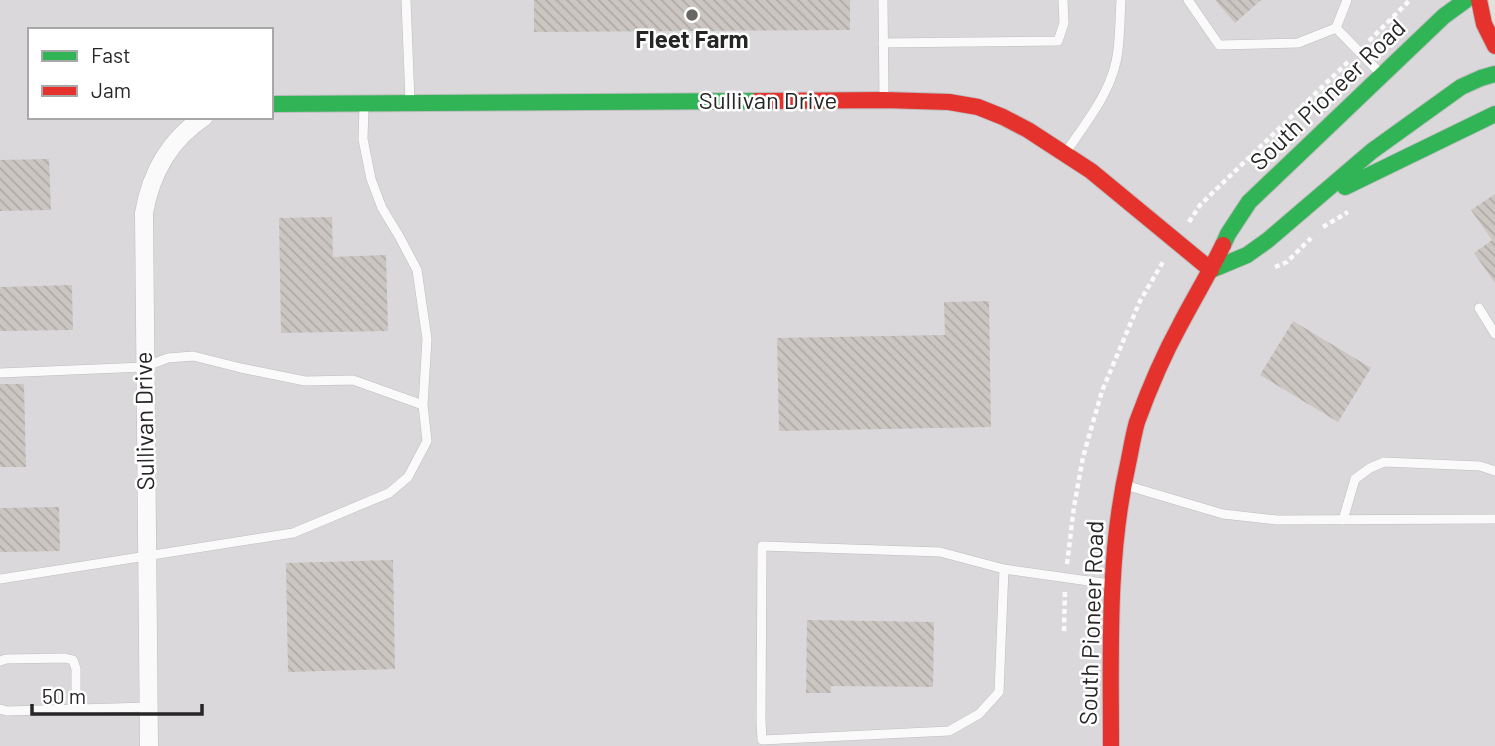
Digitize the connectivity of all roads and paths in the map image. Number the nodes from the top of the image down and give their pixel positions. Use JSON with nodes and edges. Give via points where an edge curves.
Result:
{"nodes":[{"id":1,"x":406,"y":0,"type":"edge"},
{"id":2,"x":883,"y":0,"type":"edge"},
{"id":3,"x":1063,"y":0,"type":"edge"},
{"id":4,"x":1121,"y":0,"type":"edge"},
{"id":5,"x":1188,"y":0,"type":"edge"},
{"id":6,"x":1347,"y":0,"type":"edge"},
{"id":7,"x":1466,"y":0,"type":"edge"},
{"id":8,"x":1479,"y":0,"type":"edge"},
{"id":9,"x":1336,"y":28,"type":"junction"},
{"id":10,"x":883,"y":44,"type":"junction"},
{"id":11,"x":1495,"y":46,"type":"edge"},
{"id":12,"x":1495,"y":74,"type":"edge"},
{"id":13,"x":1382,"y":75,"type":"junction"},
{"id":14,"x":884,"y":100,"type":"junction"},
{"id":15,"x":365,"y":102,"type":"junction"},
{"id":16,"x":410,"y":102,"type":"junction"},
{"id":17,"x":273,"y":104,"type":"edge"},
{"id":18,"x":1495,"y":114,"type":"edge"},
{"id":19,"x":201,"y":119,"type":"edge"},
{"id":20,"x":1065,"y":154,"type":"junction"},
{"id":21,"x":1312,"y":203,"type":"junction"},
{"id":22,"x":1357,"y":207,"type":"dead end"},
{"id":23,"x":1274,"y":267,"type":"dead end"},
{"id":24,"x":1211,"y":270,"type":"junction"},
{"id":25,"x":1479,"y":308,"type":"dead end"},
{"id":26,"x":1495,"y":334,"type":"edge"},
{"id":27,"x":144,"y":367,"type":"junction"},
{"id":28,"x":0,"y":373,"type":"edge"},
{"id":29,"x":423,"y":405,"type":"junction"},
{"id":30,"x":1495,"y":471,"type":"edge"},
{"id":31,"x":1123,"y":485,"type":"junction"},
{"id":32,"x":1495,"y":519,"type":"edge"},
{"id":33,"x":1343,"y":520,"type":"junction"},
{"id":34,"x":146,"y":556,"type":"junction"},
{"id":35,"x":1004,"y":569,"type":"junction"},
{"id":36,"x":0,"y":579,"type":"edge"},
{"id":37,"x":1111,"y":584,"type":"junction"},
{"id":38,"x":0,"y":661,"type":"edge"},
{"id":39,"x":149,"y":707,"type":"junction"},
{"id":40,"x":0,"y":709,"type":"edge"},
{"id":41,"x":76,"y":710,"type":"junction"},
{"id":42,"x":149,"y":746,"type":"edge"},
{"id":43,"x":1111,"y":746,"type":"edge"}],
"edges":[{"from":1,"to":16,"type":"lane"},
{"from":2,"to":10,"type":"lane"},
{"from":3,"to":10,"type":"lane","via":[[1064,23],[1058,41]]},
{"from":4,"to":20,"type":"lane","via":[[1113,75]]},
{"from":5,"to":9,"type":"lane","via":[[1219,45],[1298,43]]},
{"from":6,"to":9,"type":"lane"},
{"from":7,"to":13,"type":"main road","name":"South Pioneer Road"},
{"from":8,"to":11,"type":"main road","via":[[1481,17]]},
{"from":9,"to":13,"type":"lane"},
{"from":10,"to":14,"type":"lane"},
{"from":12,"to":21,"type":"main road","via":[[1461,87],[1373,151]]},
{"from":13,"to":24,"type":"main road","name":"South Pioneer Road","via":[[1249,202]]},
{"from":14,"to":16,"type":"main road","name":"Sullivan Drive"},
{"from":14,"to":20,"type":"main road","name":"Sullivan Drive","via":[[978,107],[1028,130]]},
{"from":15,"to":16,"type":"main road","name":"Sullivan Drive"},
{"from":15,"to":17,"type":"main road","name":"Sullivan Drive"},
{"from":15,"to":29,"type":"lane","via":[[363,139],[371,179],[417,270],[427,339]]},
{"from":18,"to":21,"type":"main road"},
{"from":19,"to":27,"type":"street","name":"Sullivan Drive","via":[[168,150],[148,190]]},
{"from":20,"to":24,"type":"main road","name":"Sullivan Drive"},
{"from":21,"to":24,"type":"main road","via":[[1247,256]]},
{"from":22,"to":23,"type":"path","via":[[1319,230],[1287,262]]},
{"from":24,"to":31,"type":"main road","name":"South Pioneer Road","via":[[1156,373],[1136,426]]},
{"from":25,"to":26,"type":"lane"},
{"from":27,"to":28,"type":"lane"},
{"from":27,"to":29,"type":"lane","via":[[168,358],[193,356],[305,381],[353,380]]},
{"from":27,"to":34,"type":"street","name":"Sullivan Drive"},
{"from":29,"to":34,"type":"lane","via":[[427,441],[408,477],[389,493],[293,533]]},
{"from":30,"to":33,"type":"lane","via":[[1467,464],[1384,461],[1355,479]]},
{"from":31,"to":33,"type":"lane","via":[[1223,514]]},
{"from":31,"to":37,"type":"main road","name":"South Pioneer Road"},
{"from":32,"to":33,"type":"lane"},
{"from":34,"to":36,"type":"lane"},
{"from":34,"to":39,"type":"street","name":"Sullivan Drive"},
{"from":35,"to":35,"type":"lane","via":[[940,552],[762,546],[762,740],[949,731],[979,714],[999,692]]},
{"from":35,"to":37,"type":"lane"},
{"from":37,"to":43,"type":"main road","name":"South Pioneer Road"},
{"from":38,"to":41,"type":"lane","via":[[73,660]]},
{"from":39,"to":41,"type":"lane"},
{"from":39,"to":42,"type":"street","name":"Sullivan Drive"},
{"from":40,"to":41,"type":"lane"}]}
